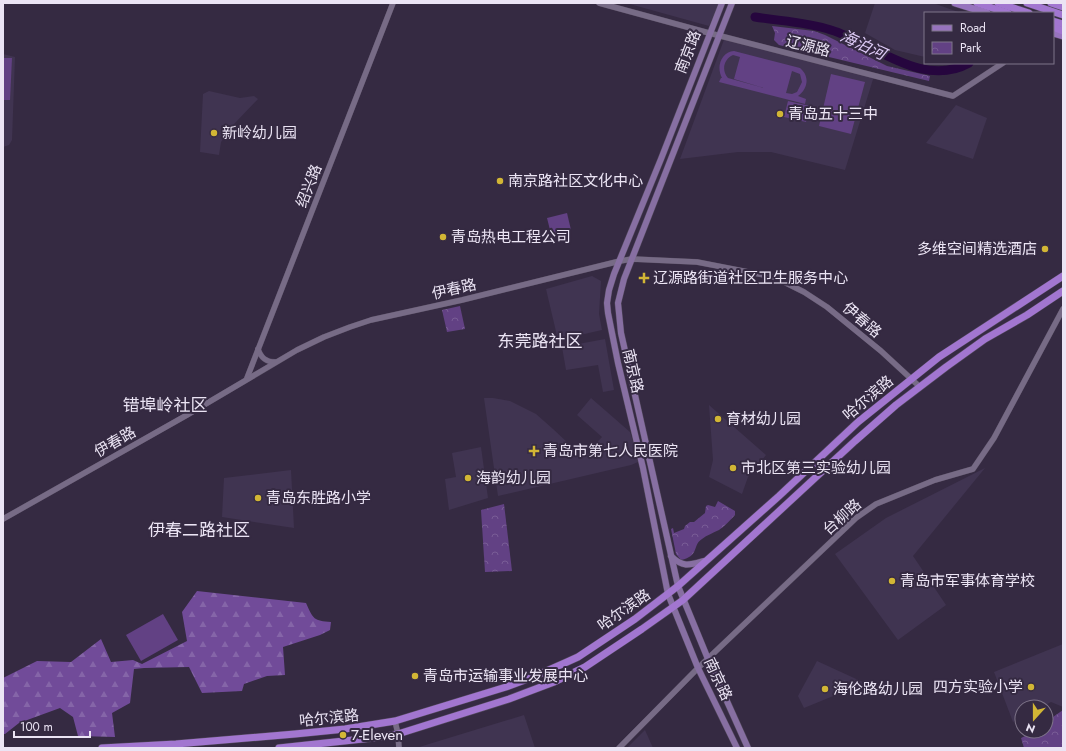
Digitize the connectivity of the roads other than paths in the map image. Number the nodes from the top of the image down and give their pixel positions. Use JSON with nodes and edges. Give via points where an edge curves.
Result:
{"nodes":[{"id":1,"x":393,"y":3,"type":"edge"},
{"id":2,"x":599,"y":3,"type":"edge"},
{"id":3,"x":722,"y":3,"type":"edge"},
{"id":4,"x":732,"y":3,"type":"edge"},
{"id":5,"x":955,"y":3,"type":"edge"},
{"id":6,"x":977,"y":3,"type":"edge"},
{"id":7,"x":998,"y":3,"type":"edge"},
{"id":8,"x":1027,"y":3,"type":"edge"},
{"id":9,"x":1052,"y":3,"type":"edge"},
{"id":10,"x":1063,"y":7,"type":"edge"},
{"id":11,"x":984,"y":12,"type":"edge"},
{"id":12,"x":1005,"y":12,"type":"edge"},
{"id":13,"x":1026,"y":12,"type":"edge"},
{"id":14,"x":1063,"y":14,"type":"edge"},
{"id":15,"x":709,"y":33,"type":"junction"},
{"id":16,"x":719,"y":36,"type":"junction"},
{"id":17,"x":1001,"y":64,"type":"edge"},
{"id":18,"x":632,"y":259,"type":"junction"},
{"id":19,"x":620,"y":261,"type":"junction"},
{"id":20,"x":1063,"y":276,"type":"edge"},
{"id":21,"x":1063,"y":291,"type":"edge"},
{"id":22,"x":1063,"y":309,"type":"edge"},
{"id":23,"x":258,"y":349,"type":"junction"},
{"id":24,"x":275,"y":362,"type":"junction"},
{"id":25,"x":247,"y":378,"type":"junction"},
{"id":26,"x":912,"y":379,"type":"junction"},
{"id":27,"x":920,"y":387,"type":"junction"},
{"id":28,"x":3,"y":519,"type":"edge"},
{"id":29,"x":671,"y":556,"type":"junction"},
{"id":30,"x":704,"y":561,"type":"junction"},
{"id":31,"x":678,"y":586,"type":"junction"},
{"id":32,"x":668,"y":594,"type":"junction"},
{"id":33,"x":683,"y":600,"type":"junction"},
{"id":34,"x":673,"y":608,"type":"junction"},
{"id":35,"x":708,"y":659,"type":"junction"},
{"id":36,"x":698,"y":668,"type":"junction"},
{"id":37,"x":395,"y":721,"type":"junction"},
{"id":38,"x":398,"y":734,"type":"junction"},
{"id":39,"x":102,"y":748,"type":"edge"},
{"id":40,"x":279,"y":748,"type":"edge"},
{"id":41,"x":399,"y":748,"type":"edge"},
{"id":42,"x":619,"y":748,"type":"edge"},
{"id":43,"x":737,"y":748,"type":"edge"},
{"id":44,"x":748,"y":748,"type":"edge"}],
"edges":[{"from":1,"to":23,"type":"street","name":"绍兴路"},
{"from":2,"to":15,"type":"street","name":"辽源路"},
{"from":3,"to":15,"type":"main road","name":"南京路"},
{"from":4,"to":16,"type":"main road","name":"南京路"},
{"from":5,"to":11,"type":"main road"},
{"from":6,"to":12,"type":"highway"},
{"from":7,"to":13,"type":"highway"},
{"from":8,"to":14,"type":"highway"},
{"from":9,"to":10,"type":"highway"},
{"from":15,"to":16,"type":"street","name":"辽源路"},
{"from":15,"to":19,"type":"main road","name":"南京路"},
{"from":16,"to":17,"type":"street","name":"辽源路","via":[[953,96]]},
{"from":16,"to":18,"type":"main road","name":"南京路"},
{"from":18,"to":19,"type":"street","name":"伊春路"},
{"from":18,"to":26,"type":"street","name":"伊春路","via":[[697,262],[774,277],[827,306]]},
{"from":18,"to":29,"type":"main road","name":"南京路","via":[[619,294],[618,314]]},
{"from":19,"to":24,"type":"street","name":"伊春路","via":[[357,324],[324,337]]},
{"from":19,"to":32,"type":"main road","name":"南京路","via":[[609,290],[608,313]]},
{"from":20,"to":26,"type":"highway","name":"哈尔滨路","via":[[939,357]]},
{"from":21,"to":27,"type":"highway","name":"哈尔滨路","via":[[985,339]]},
{"from":22,"to":35,"type":"street","name":"台柳路","via":[[994,438],[973,469],[936,480],[876,504],[856,518]]},
{"from":23,"to":24,"type":"street","via":[[265,360]]},
{"from":23,"to":25,"type":"street","name":"绍兴路"},
{"from":24,"to":25,"type":"street","name":"伊春路"},
{"from":25,"to":28,"type":"street","name":"伊春路","via":[[187,415]]},
{"from":26,"to":27,"type":"street","name":"伊春路"},
{"from":26,"to":30,"type":"highway","name":"哈尔滨路","via":[[858,422],[779,496]]},
{"from":27,"to":33,"type":"highway","name":"哈尔滨路","via":[[855,441]]},
{"from":29,"to":30,"type":"main road","via":[[688,566]]},
{"from":29,"to":31,"type":"main road","name":"南京路"},
{"from":30,"to":31,"type":"highway","name":"哈尔滨路"},
{"from":31,"to":32,"type":"highway","name":"哈尔滨路"},
{"from":31,"to":33,"type":"main road","name":"南京路"},
{"from":32,"to":34,"type":"main road","name":"南京路"},
{"from":32,"to":37,"type":"highway","name":"哈尔滨路","via":[[578,657],[506,688]]},
{"from":33,"to":34,"type":"highway","name":"哈尔滨路"},
{"from":33,"to":35,"type":"main road","name":"南京路"},
{"from":34,"to":36,"type":"main road","name":"南京路"},
{"from":34,"to":38,"type":"highway","name":"哈尔滨路","via":[[572,674],[509,699]]},
{"from":35,"to":36,"type":"street","name":"台柳路"},
{"from":35,"to":44,"type":"main road","name":"南京路"},
{"from":36,"to":42,"type":"street","name":"台柳路"},
{"from":36,"to":43,"type":"main road","name":"南京路"},
{"from":37,"to":38,"type":"street"},
{"from":37,"to":39,"type":"highway","name":"哈尔滨路","via":[[295,734]]},
{"from":38,"to":40,"type":"highway","name":"哈尔滨路"},
{"from":38,"to":41,"type":"street"}]}
